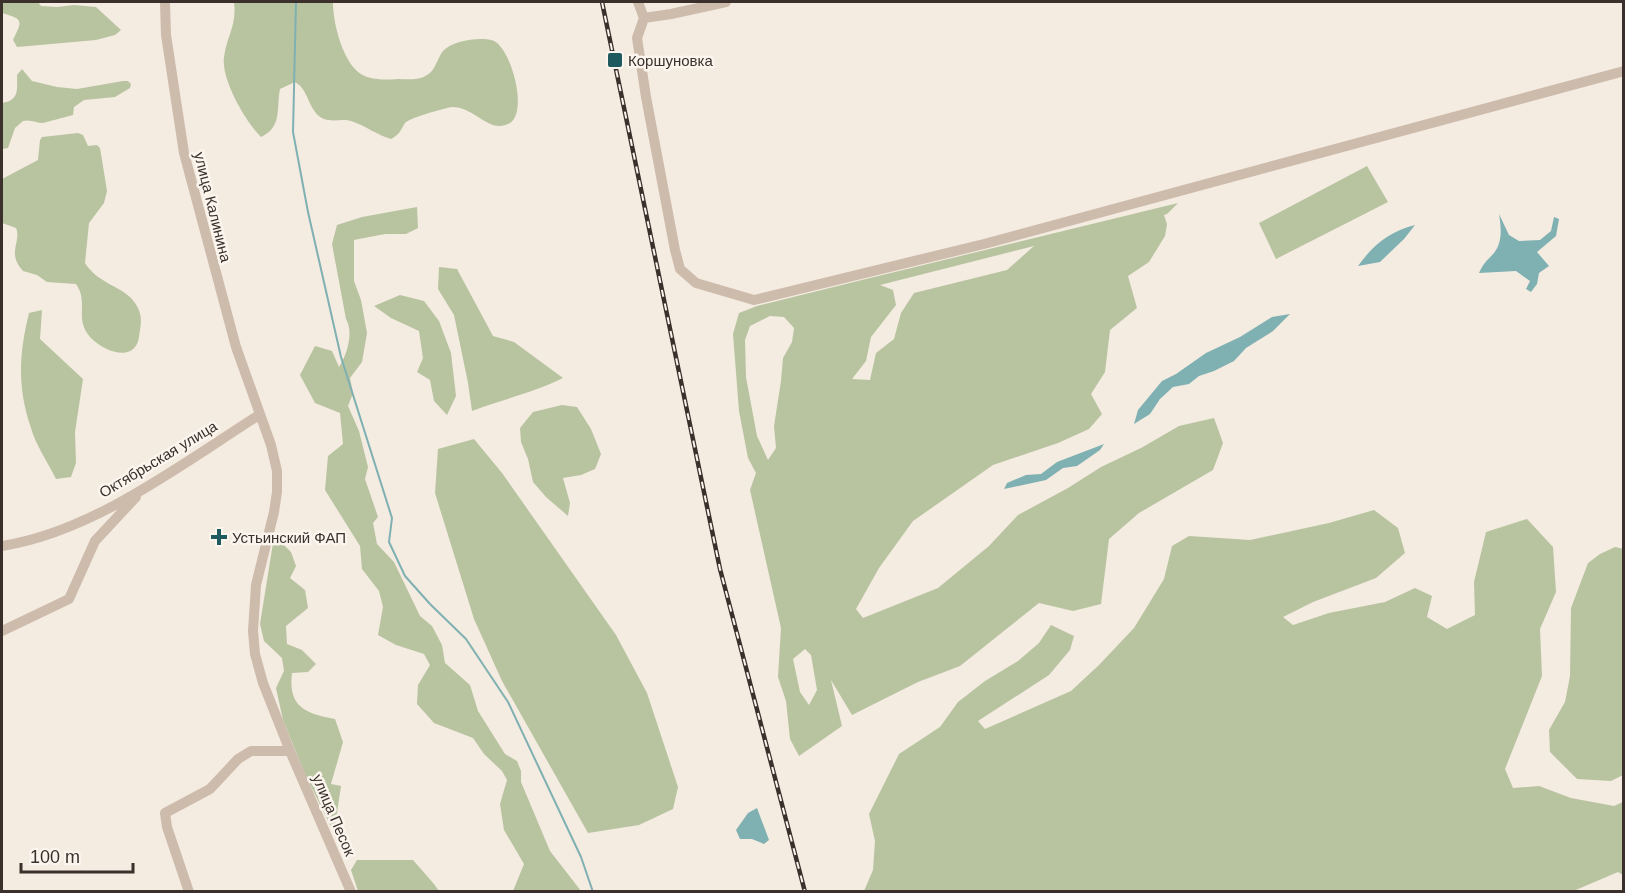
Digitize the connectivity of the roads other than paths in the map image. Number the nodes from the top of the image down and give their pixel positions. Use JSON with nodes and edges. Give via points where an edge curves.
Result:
{"nodes":[{"id":1,"x":165,"y":2,"type":"edge"},
{"id":2,"x":638,"y":2,"type":"edge"},
{"id":3,"x":726,"y":2,"type":"edge"},
{"id":4,"x":644,"y":18,"type":"junction"},
{"id":5,"x":1623,"y":71,"type":"edge"},
{"id":6,"x":259,"y":415,"type":"junction"},
{"id":7,"x":142,"y":490,"type":"junction"},
{"id":8,"x":2,"y":546,"type":"edge"},
{"id":9,"x":2,"y":632,"type":"edge"},
{"id":10,"x":290,"y":751,"type":"junction"},
{"id":11,"x":189,"y":891,"type":"edge"},
{"id":12,"x":351,"y":891,"type":"edge"}],
"edges":[{"from":1,"to":6,"type":"street","name":"улица Калинина","via":[[166,35],[184,153],[219,291]]},
{"from":2,"to":4,"type":"street"},
{"from":3,"to":4,"type":"street"},
{"from":4,"to":5,"type":"street","via":[[637,38],[680,269],[696,283],[754,300],[984,244]]},
{"from":6,"to":7,"type":"street","name":"Октябрьская улица"},
{"from":6,"to":10,"type":"street","name":"улица Песок","via":[[271,445],[278,492],[256,585],[255,654]]},
{"from":7,"to":8,"type":"street","name":"Октябрьская улица","via":[[70,526]]},
{"from":7,"to":9,"type":"street","via":[[95,541],[69,599]]},
{"from":10,"to":11,"type":"street","via":[[250,751],[210,789],[165,813],[166,827]]},
{"from":10,"to":12,"type":"street","name":"улица Песок"}]}
